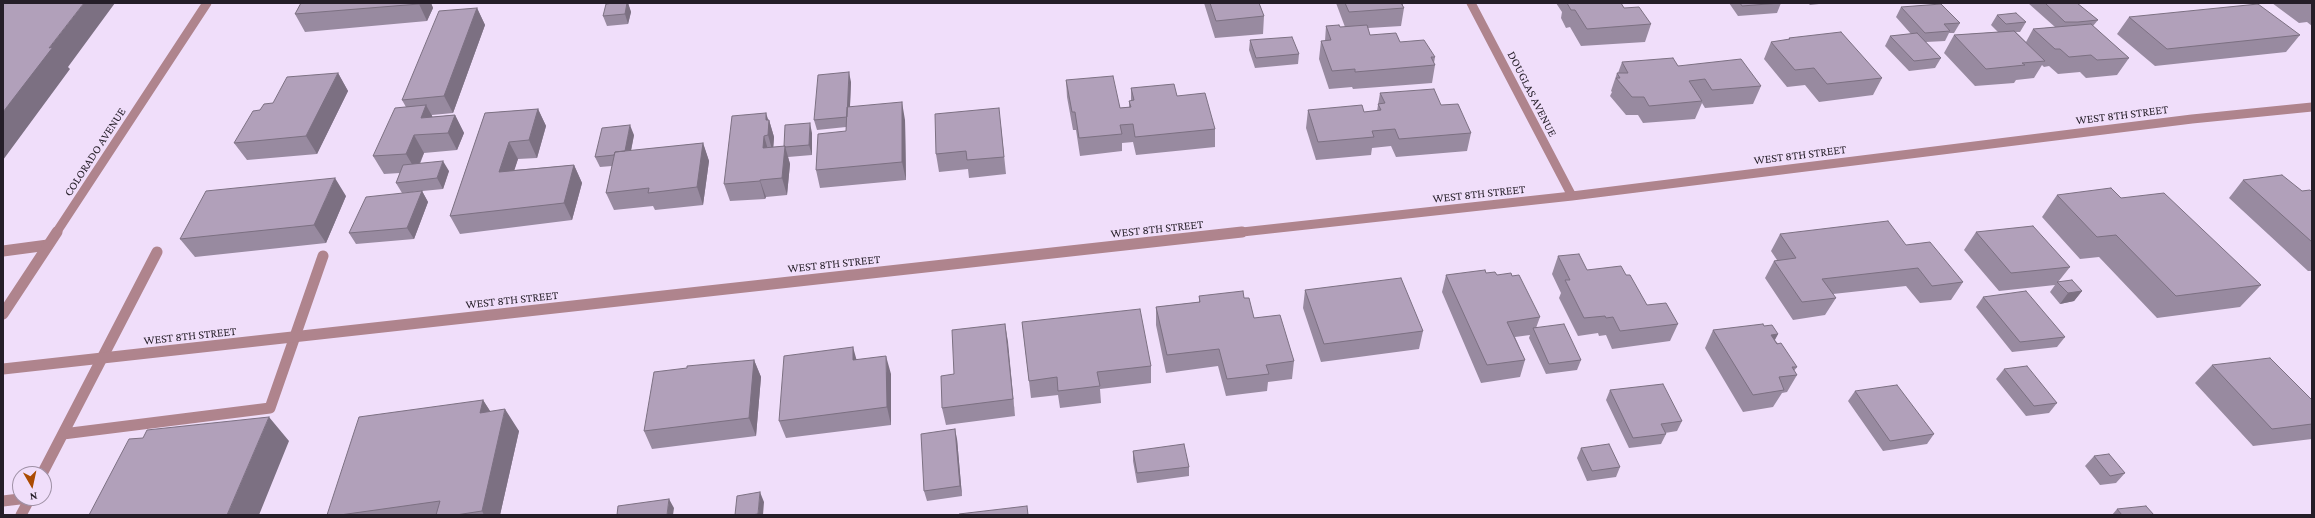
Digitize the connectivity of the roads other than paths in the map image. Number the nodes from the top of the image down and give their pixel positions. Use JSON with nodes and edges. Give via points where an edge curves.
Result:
{"nodes":[{"id":1,"x":207,"y":3,"type":"edge"},
{"id":2,"x":1471,"y":3,"type":"edge"},
{"id":3,"x":2312,"y":107,"type":"edge"},
{"id":4,"x":1572,"y":196,"type":"junction"},
{"id":5,"x":48,"y":245,"type":"junction"},
{"id":6,"x":3,"y":251,"type":"edge"},
{"id":7,"x":157,"y":252,"type":"dead end"},
{"id":8,"x":324,"y":256,"type":"dead end"},
{"id":9,"x":3,"y":314,"type":"edge"},
{"id":10,"x":296,"y":337,"type":"junction"},
{"id":11,"x":102,"y":358,"type":"junction"},
{"id":12,"x":3,"y":369,"type":"edge"},
{"id":13,"x":63,"y":434,"type":"junction"},
{"id":14,"x":46,"y":466,"type":"edge"}],
"edges":[{"from":1,"to":5,"type":"street","name":"COLORADO AVENUE"},
{"from":2,"to":4,"type":"street","name":"DOUGLAS AVENUE"},
{"from":3,"to":4,"type":"street","name":"WEST 8TH STREET","via":[[2184,120]]},
{"from":4,"to":10,"type":"street","name":"WEST 8TH STREET"},
{"from":5,"to":6,"type":"street"},
{"from":5,"to":9,"type":"street","name":"COLORADO AVENUE"},
{"from":7,"to":11,"type":"street"},
{"from":8,"to":10,"type":"street"},
{"from":10,"to":11,"type":"street","name":"WEST 8TH STREET"},
{"from":10,"to":13,"type":"street","via":[[270,408]]},
{"from":11,"to":12,"type":"street","name":"WEST 8TH STREET"},
{"from":11,"to":13,"type":"street"},
{"from":13,"to":14,"type":"street"}]}
